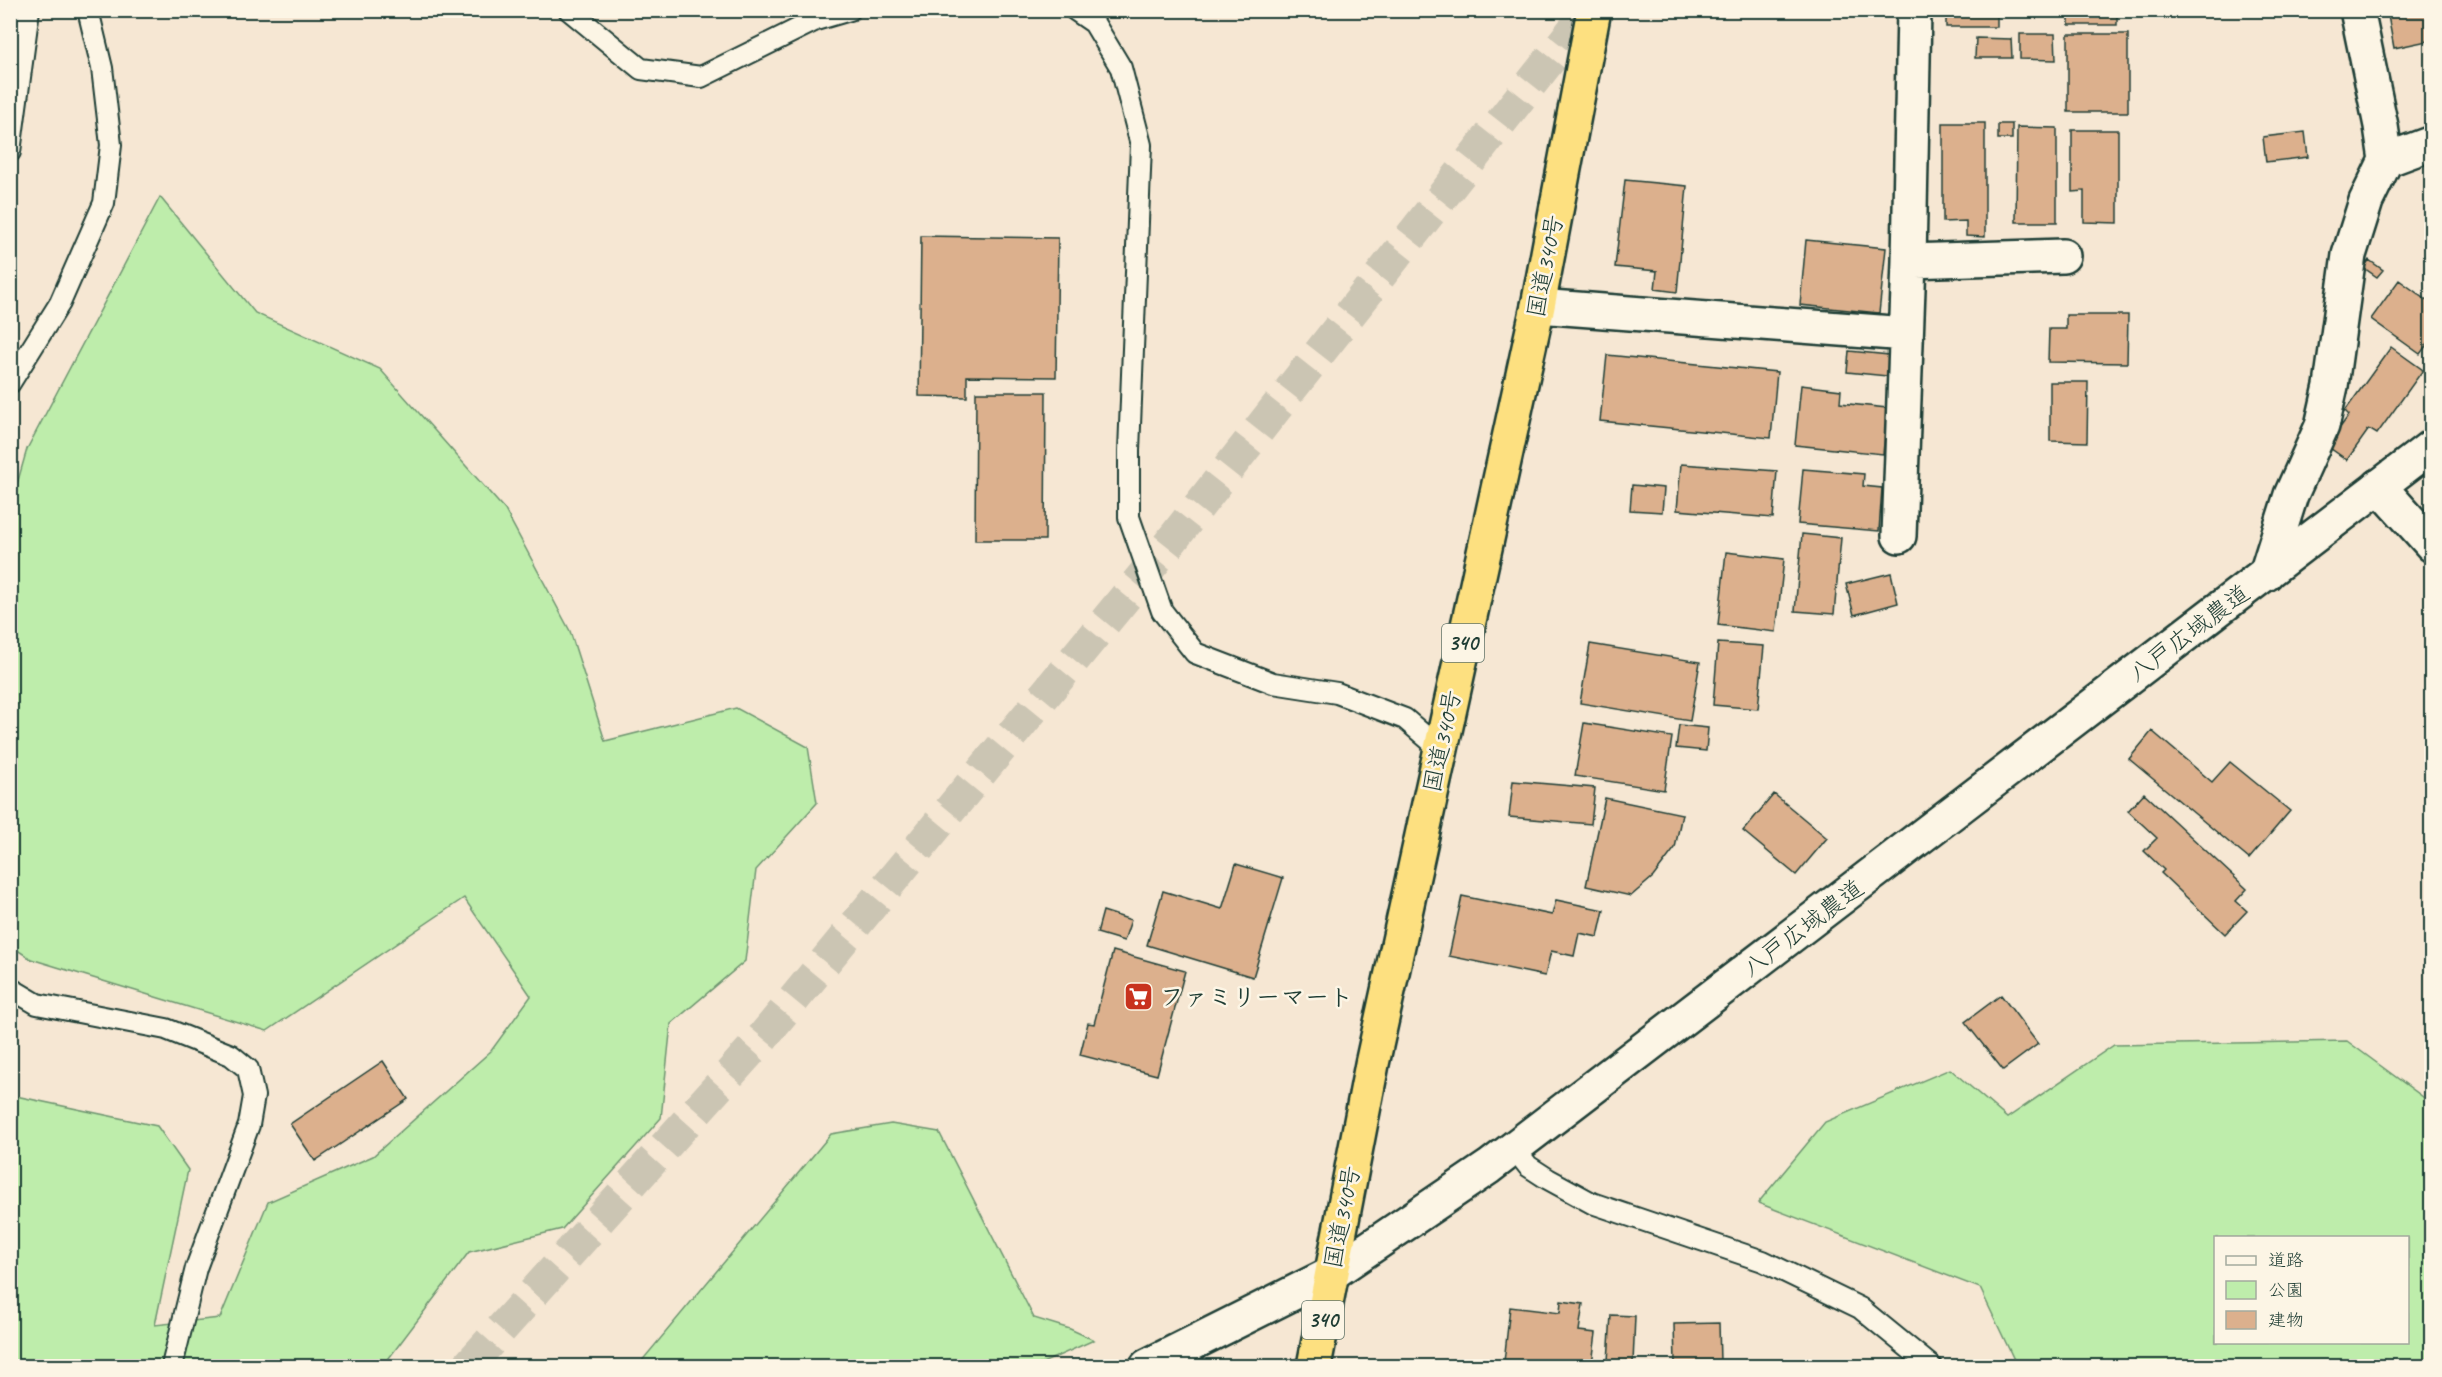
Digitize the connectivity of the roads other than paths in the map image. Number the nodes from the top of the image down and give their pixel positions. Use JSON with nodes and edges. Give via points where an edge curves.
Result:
{"nodes":[{"id":1,"x":29,"y":10,"type":"edge"},
{"id":2,"x":88,"y":10,"type":"edge"},
{"id":3,"x":569,"y":10,"type":"edge"},
{"id":4,"x":850,"y":10,"type":"edge"},
{"id":5,"x":1075,"y":10,"type":"edge"},
{"id":6,"x":1594,"y":10,"type":"edge"},
{"id":7,"x":1914,"y":10,"type":"edge"},
{"id":8,"x":2357,"y":10,"type":"edge"},
{"id":9,"x":2432,"y":143,"type":"edge"},
{"id":10,"x":10,"y":152,"type":"edge"},
{"id":11,"x":2386,"y":160,"type":"junction"},
{"id":12,"x":2063,"y":256,"type":"dead end"},
{"id":13,"x":1909,"y":261,"type":"junction"},
{"id":14,"x":1538,"y":306,"type":"junction"},
{"id":15,"x":1906,"y":334,"type":"junction"},
{"id":16,"x":10,"y":383,"type":"edge"},
{"id":17,"x":2432,"y":446,"type":"edge"},
{"id":18,"x":2379,"y":486,"type":"junction"},
{"id":19,"x":1899,"y":536,"type":"dead end"},
{"id":20,"x":2432,"y":545,"type":"edge"},
{"id":21,"x":2266,"y":574,"type":"junction"},
{"id":22,"x":1440,"y":748,"type":"junction"},
{"id":23,"x":10,"y":988,"type":"edge"},
{"id":24,"x":1514,"y":1148,"type":"junction"},
{"id":25,"x":1331,"y":1275,"type":"junction"},
{"id":26,"x":172,"y":1366,"type":"edge"},
{"id":27,"x":1147,"y":1366,"type":"edge"},
{"id":28,"x":1314,"y":1366,"type":"edge"},
{"id":29,"x":1931,"y":1366,"type":"edge"}],
"edges":[{"from":1,"to":10,"type":"lane"},
{"from":2,"to":16,"type":"lane","via":[[102,68],[111,145],[104,203],[60,303]]},
{"from":3,"to":4,"type":"lane","via":[[641,69],[701,77],[816,20]]},
{"from":5,"to":22,"type":"lane","via":[[1094,23],[1121,68],[1141,145],[1130,517],[1162,611],[1195,653],[1273,683],[1336,693],[1405,719]]},
{"from":6,"to":14,"type":"highway","name":"国道340号","number":"340"},
{"from":7,"to":13,"type":"street"},
{"from":8,"to":11,"type":"street"},
{"from":9,"to":11,"type":"street"},
{"from":11,"to":21,"type":"street","via":[[2366,201],[2349,255],[2322,426],[2291,495]]},
{"from":12,"to":13,"type":"street"},
{"from":13,"to":15,"type":"street"},
{"from":14,"to":15,"type":"street"},
{"from":14,"to":22,"type":"highway","name":"国道340号","number":"340"},
{"from":15,"to":19,"type":"street"},
{"from":17,"to":18,"type":"street","name":"八戸広域農道"},
{"from":18,"to":20,"type":"street"},
{"from":18,"to":21,"type":"street","name":"八戸広域農道"},
{"from":21,"to":24,"type":"street","name":"八戸広域農道"},
{"from":22,"to":25,"type":"highway","name":"国道340号","number":"340"},
{"from":23,"to":26,"type":"lane","via":[[36,1004],[166,1029],[231,1055],[248,1069],[254,1096],[249,1125],[196,1268]]},
{"from":24,"to":25,"type":"street","name":"八戸広域農道"},
{"from":24,"to":29,"type":"lane","via":[[1528,1166],[1592,1203],[1763,1261],[1860,1308]]},
{"from":25,"to":27,"type":"street","name":"八戸広域農道"},
{"from":25,"to":28,"type":"highway","name":"国道340号","number":"340"}]}
